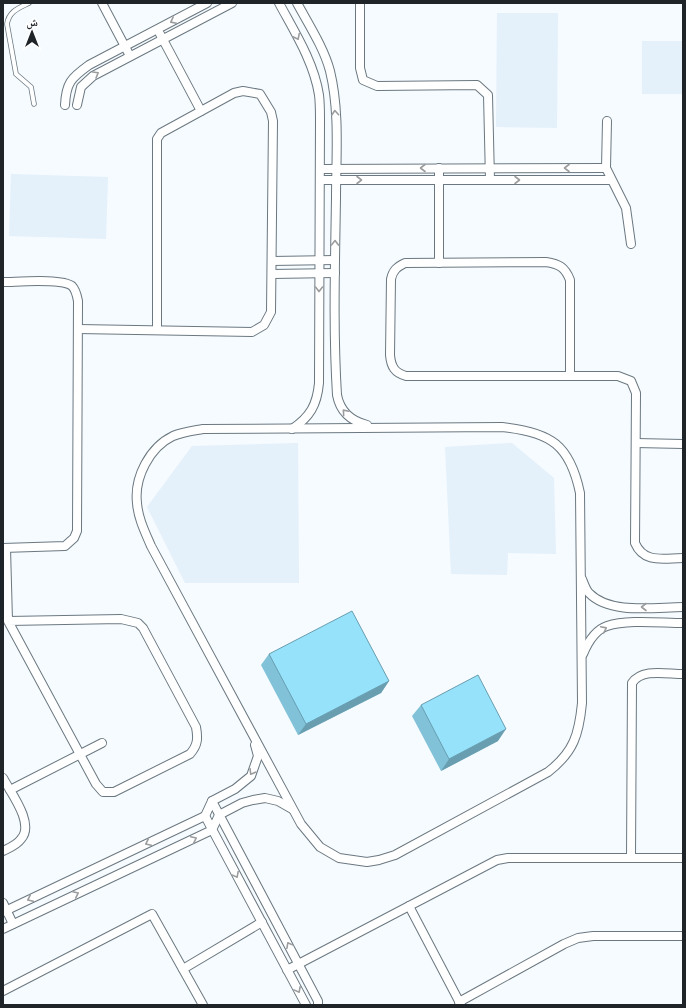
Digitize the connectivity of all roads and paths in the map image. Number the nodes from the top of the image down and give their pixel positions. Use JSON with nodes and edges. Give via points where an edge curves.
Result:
{"nodes":[{"id":1,"x":29,"y":3,"type":"edge"},
{"id":2,"x":102,"y":3,"type":"edge"},
{"id":3,"x":207,"y":3,"type":"edge"},
{"id":4,"x":232,"y":3,"type":"edge"},
{"id":5,"x":278,"y":3,"type":"edge"},
{"id":6,"x":297,"y":3,"type":"edge"},
{"id":7,"x":360,"y":3,"type":"edge"},
{"id":8,"x":222,"y":5,"type":"edge"},
{"id":9,"x":157,"y":29,"type":"junction"},
{"id":10,"x":163,"y":39,"type":"junction"},
{"id":11,"x":124,"y":46,"type":"junction"},
{"id":12,"x":130,"y":56,"type":"junction"},
{"id":13,"x":34,"y":104,"type":"dead end"},
{"id":14,"x":64,"y":105,"type":"dead end"},
{"id":15,"x":77,"y":105,"type":"dead end"},
{"id":16,"x":201,"y":111,"type":"junction"},
{"id":17,"x":607,"y":121,"type":"dead end"},
{"id":18,"x":320,"y":168,"type":"junction"},
{"id":19,"x":336,"y":168,"type":"junction"},
{"id":20,"x":439,"y":168,"type":"junction"},
{"id":21,"x":490,"y":168,"type":"junction"},
{"id":22,"x":606,"y":168,"type":"junction"},
{"id":23,"x":320,"y":180,"type":"junction"},
{"id":24,"x":336,"y":180,"type":"junction"},
{"id":25,"x":439,"y":180,"type":"junction"},
{"id":26,"x":490,"y":180,"type":"junction"},
{"id":27,"x":611,"y":180,"type":"junction"},
{"id":28,"x":631,"y":244,"type":"dead end"},
{"id":29,"x":319,"y":260,"type":"junction"},
{"id":30,"x":335,"y":260,"type":"junction"},
{"id":31,"x":272,"y":261,"type":"junction"},
{"id":32,"x":439,"y":263,"type":"junction"},
{"id":33,"x":335,"y":272,"type":"junction"},
{"id":34,"x":319,"y":273,"type":"junction"},
{"id":35,"x":272,"y":274,"type":"junction"},
{"id":36,"x":3,"y":282,"type":"edge"},
{"id":37,"x":78,"y":329,"type":"junction"},
{"id":38,"x":157,"y":330,"type":"junction"},
{"id":39,"x":570,"y":376,"type":"junction"},
{"id":40,"x":292,"y":428,"type":"junction"},
{"id":41,"x":379,"y":428,"type":"junction"},
{"id":42,"x":636,"y":443,"type":"junction"},
{"id":43,"x":683,"y":444,"type":"edge"},
{"id":44,"x":5,"y":548,"type":"edge"},
{"id":45,"x":683,"y":558,"type":"edge"},
{"id":46,"x":580,"y":577,"type":"junction"},
{"id":47,"x":683,"y":607,"type":"edge"},
{"id":48,"x":8,"y":621,"type":"junction"},
{"id":49,"x":683,"y":623,"type":"edge"},
{"id":50,"x":581,"y":658,"type":"junction"},
{"id":51,"x":683,"y":674,"type":"edge"},
{"id":52,"x":253,"y":735,"type":"junction"},
{"id":53,"x":102,"y":743,"type":"dead end"},
{"id":54,"x":80,"y":754,"type":"junction"},
{"id":55,"x":3,"y":778,"type":"edge"},
{"id":56,"x":10,"y":790,"type":"junction"},
{"id":57,"x":212,"y":801,"type":"junction"},
{"id":58,"x":293,"y":810,"type":"junction"},
{"id":59,"x":219,"y":815,"type":"junction"},
{"id":60,"x":205,"y":816,"type":"junction"},
{"id":61,"x":212,"y":830,"type":"junction"},
{"id":62,"x":3,"y":851,"type":"edge"},
{"id":63,"x":631,"y":858,"type":"junction"},
{"id":64,"x":683,"y":858,"type":"edge"},
{"id":65,"x":408,"y":906,"type":"junction"},
{"id":66,"x":4,"y":908,"type":"edge"},
{"id":67,"x":262,"y":922,"type":"junction"},
{"id":68,"x":13,"y":924,"type":"junction"},
{"id":69,"x":3,"y":929,"type":"edge"},
{"id":70,"x":683,"y":936,"type":"edge"},
{"id":71,"x":299,"y":964,"type":"junction"},
{"id":72,"x":183,"y":969,"type":"junction"},
{"id":73,"x":287,"y":970,"type":"junction"},
{"id":74,"x":3,"y":992,"type":"edge"},
{"id":75,"x":460,"y":1003,"type":"edge"},
{"id":76,"x":203,"y":1005,"type":"edge"},
{"id":77,"x":306,"y":1005,"type":"edge"},
{"id":78,"x":318,"y":1005,"type":"edge"}],
"edges":[{"from":1,"to":13,"type":"lane","via":[[13,12],[8,17],[7,24],[16,74],[31,87]]},
{"from":2,"to":11,"type":"street"},
{"from":3,"to":9,"type":"street","one_way":true},
{"from":4,"to":8,"type":"street"},
{"from":5,"to":18,"type":"street","one_way":true,"via":[[308,61],[317,88]]},
{"from":19,"to":6,"type":"street","one_way":true,"via":[[335,111],[330,70]]},
{"from":7,"to":21,"type":"street","via":[[360,68],[363,80],[377,86],[468,85],[484,90],[488,95],[489,105]]},
{"from":8,"to":10,"type":"street"},
{"from":9,"to":10,"type":"street"},
{"from":9,"to":11,"type":"street"},
{"from":10,"to":12,"type":"street"},
{"from":10,"to":16,"type":"street"},
{"from":11,"to":12,"type":"street"},
{"from":11,"to":14,"type":"street","via":[[78,73],[66,89]]},
{"from":15,"to":12,"type":"street","one_way":true,"via":[[79,91],[85,83]]},
{"from":16,"to":31,"type":"street","via":[[234,93],[244,91],[260,94],[271,112]]},
{"from":16,"to":38,"type":"street","via":[[162,133],[157,139]]},
{"from":17,"to":22,"type":"street"},
{"from":18,"to":19,"type":"street"},
{"from":18,"to":23,"type":"street"},
{"from":20,"to":19,"type":"street","one_way":true},
{"from":19,"to":24,"type":"street"},
{"from":20,"to":21,"type":"street"},
{"from":20,"to":25,"type":"street"},
{"from":22,"to":21,"type":"street","one_way":true},
{"from":21,"to":26,"type":"street"},
{"from":22,"to":27,"type":"street"},
{"from":23,"to":24,"type":"street"},
{"from":23,"to":29,"type":"street"},
{"from":24,"to":25,"type":"street","one_way":true},
{"from":30,"to":24,"type":"street","one_way":true},
{"from":25,"to":26,"type":"street"},
{"from":25,"to":32,"type":"street"},
{"from":26,"to":27,"type":"street","one_way":true},
{"from":27,"to":28,"type":"street","via":[[626,208]]},
{"from":29,"to":30,"type":"street"},
{"from":29,"to":31,"type":"street"},
{"from":29,"to":34,"type":"street"},
{"from":30,"to":33,"type":"street"},
{"from":31,"to":35,"type":"street"},
{"from":32,"to":39,"type":"street","via":[[546,262],[561,266],[567,271],[570,280]]},
{"from":32,"to":39,"type":"street","via":[[405,263],[392,273],[390,355],[391,364],[399,374]]},
{"from":33,"to":34,"type":"street"},
{"from":41,"to":33,"type":"street","one_way":true,"via":[[358,423],[342,410],[338,402]]},
{"from":34,"to":35,"type":"street"},
{"from":34,"to":40,"type":"street","one_way":true,"via":[[318,397],[304,420]]},
{"from":35,"to":38,"type":"street","via":[[271,312],[269,319],[259,329],[252,332]]},
{"from":36,"to":37,"type":"street","via":[[60,282],[71,286],[78,301]]},
{"from":37,"to":38,"type":"street"},
{"from":37,"to":44,"type":"street","via":[[77,531],[74,538],[65,546]]},
{"from":39,"to":42,"type":"street","via":[[618,376],[631,381],[636,393]]},
{"from":40,"to":41,"type":"street"},
{"from":40,"to":52,"type":"street","via":[[203,429],[184,432],[171,437],[148,458],[137,486],[136,502],[141,525]]},
{"from":41,"to":46,"type":"street","via":[[502,427],[522,429],[552,440],[571,462],[578,487]]},
{"from":42,"to":43,"type":"street"},
{"from":42,"to":45,"type":"street","via":[[635,543],[648,558]]},
{"from":44,"to":48,"type":"street"},
{"from":47,"to":46,"type":"street","one_way":true,"via":[[624,608],[609,605],[598,601],[588,592]]},
{"from":46,"to":50,"type":"street"},
{"from":48,"to":54,"type":"street"},
{"from":48,"to":54,"type":"street","via":[[121,618],[138,623],[196,727],[198,736],[196,748],[190,754],[109,793],[103,792],[96,784]]},
{"from":50,"to":49,"type":"street","one_way":true,"via":[[592,638],[607,626]]},
{"from":50,"to":58,"type":"street","via":[[580,721],[573,744],[560,762],[548,772],[395,855],[367,862],[339,858],[320,847]]},
{"from":51,"to":63,"type":"street","via":[[645,673],[637,676],[632,683]]},
{"from":52,"to":57,"type":"street","one_way":true,"via":[[258,756],[251,776],[235,789]]},
{"from":52,"to":58,"type":"street"},
{"from":53,"to":54,"type":"street"},
{"from":54,"to":56,"type":"street"},
{"from":55,"to":56,"type":"street"},
{"from":56,"to":62,"type":"street","via":[[24,816],[26,827],[22,839]]},
{"from":57,"to":59,"type":"street"},
{"from":57,"to":60,"type":"street"},
{"from":58,"to":59,"type":"street","via":[[278,801],[265,798],[242,803]]},
{"from":59,"to":61,"type":"street"},
{"from":71,"to":59,"type":"street","one_way":true},
{"from":60,"to":61,"type":"street"},
{"from":60,"to":66,"type":"street","one_way":true},
{"from":61,"to":67,"type":"street","one_way":true},
{"from":68,"to":61,"type":"street","one_way":true},
{"from":63,"to":64,"type":"street"},
{"from":63,"to":65,"type":"street","via":[[497,860]]},
{"from":65,"to":71,"type":"street"},
{"from":65,"to":75,"type":"street"},
{"from":66,"to":68,"type":"street"},
{"from":67,"to":72,"type":"street"},
{"from":67,"to":73,"type":"street"},
{"from":68,"to":69,"type":"street"},
{"from":70,"to":75,"type":"street","via":[[578,938]]},
{"from":71,"to":73,"type":"street"},
{"from":71,"to":78,"type":"street"},
{"from":72,"to":74,"type":"street","via":[[152,914]]},
{"from":72,"to":76,"type":"street"},
{"from":73,"to":77,"type":"street","one_way":true}]}
